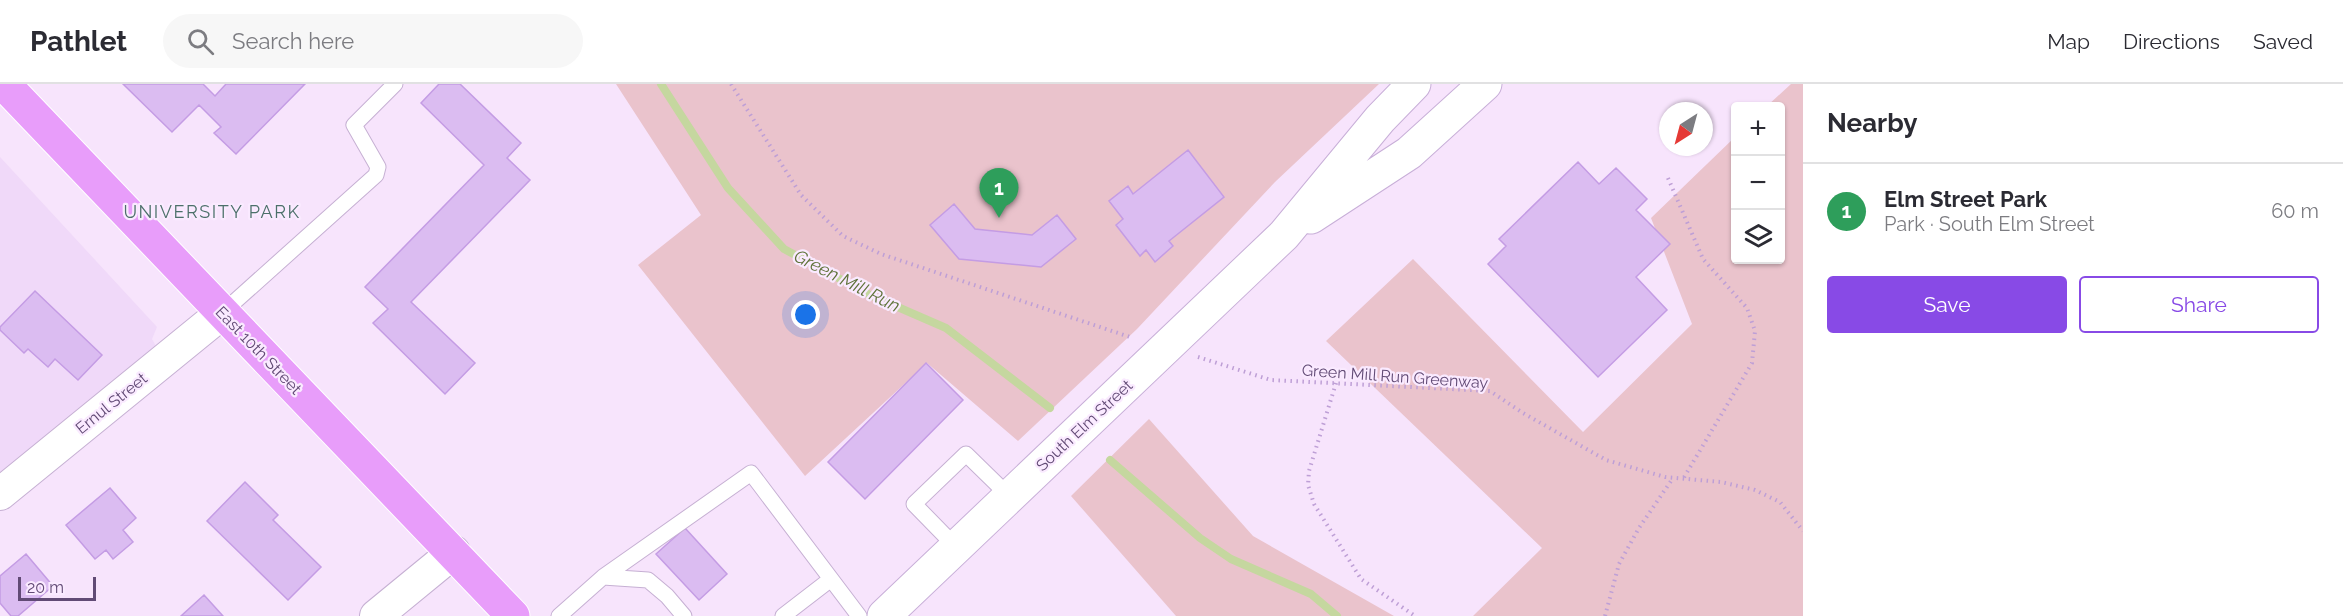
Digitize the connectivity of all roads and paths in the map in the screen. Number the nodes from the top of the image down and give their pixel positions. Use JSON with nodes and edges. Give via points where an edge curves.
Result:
{"nodes":[{"id":1,"x":4,"y":84,"type":"edge"},
{"id":2,"x":395,"y":84,"type":"edge"},
{"id":3,"x":731,"y":84,"type":"edge"},
{"id":4,"x":1414,"y":84,"type":"edge"},
{"id":5,"x":1485,"y":84,"type":"edge"},
{"id":6,"x":1380,"y":119,"type":"junction"},
{"id":7,"x":1410,"y":153,"type":"junction"},
{"id":8,"x":1668,"y":178,"type":"dead end"},
{"id":9,"x":1284,"y":235,"type":"junction"},
{"id":10,"x":222,"y":313,"type":"junction"},
{"id":11,"x":1136,"y":339,"type":"dead end"},
{"id":12,"x":1202,"y":358,"type":"dead end"},
{"id":13,"x":1336,"y":383,"type":"junction"},
{"id":14,"x":1673,"y":478,"type":"junction"},
{"id":15,"x":1683,"y":479,"type":"junction"},
{"id":16,"x":4,"y":481,"type":"edge"},
{"id":17,"x":1009,"y":496,"type":"junction"},
{"id":18,"x":1803,"y":531,"type":"edge"},
{"id":19,"x":956,"y":547,"type":"junction"},
{"id":20,"x":454,"y":552,"type":"junction"},
{"id":21,"x":603,"y":577,"type":"junction"},
{"id":22,"x":831,"y":579,"type":"junction"},
{"id":23,"x":376,"y":616,"type":"edge"},
{"id":24,"x":513,"y":616,"type":"edge"},
{"id":25,"x":559,"y":616,"type":"edge"},
{"id":26,"x":684,"y":616,"type":"edge"},
{"id":27,"x":783,"y":616,"type":"edge"},
{"id":28,"x":859,"y":616,"type":"edge"},
{"id":29,"x":884,"y":616,"type":"edge"},
{"id":30,"x":1415,"y":616,"type":"edge"},
{"id":31,"x":1605,"y":616,"type":"edge"}],
"edges":[{"from":1,"to":10,"type":"main road","name":"East 10th Street"},
{"from":2,"to":10,"type":"lane","via":[[354,125],[378,167],[376,175]]},
{"from":3,"to":11,"type":"path","via":[[801,195],[843,236],[881,254]]},
{"from":4,"to":6,"type":"street","name":"South Elm Street"},
{"from":5,"to":7,"type":"street","name":"South Elm Street"},
{"from":6,"to":7,"type":"street"},
{"from":6,"to":9,"type":"street","name":"South Elm Street"},
{"from":7,"to":9,"type":"street","name":"South Elm Street"},
{"from":8,"to":15,"type":"path","via":[[1703,259],[1747,308],[1755,331],[1752,363]]},
{"from":9,"to":17,"type":"street","name":"South Elm Street"},
{"from":10,"to":16,"type":"street","name":"Ernul Street"},
{"from":10,"to":20,"type":"main road","name":"East 10th Street"},
{"from":12,"to":13,"type":"path","name":"Green Mill Run Greenway","via":[[1271,380]]},
{"from":13,"to":14,"type":"path","name":"Green Mill Run Greenway","via":[[1490,391],[1606,459]]},
{"from":13,"to":30,"type":"path","via":[[1309,471],[1308,485],[1314,504],[1361,579]]},
{"from":14,"to":15,"type":"path","name":"Green Mill Run Greenway"},
{"from":14,"to":31,"type":"path","via":[[1619,564]]},
{"from":15,"to":18,"type":"path","name":"Green Mill Run Greenway","via":[[1755,490],[1780,502]]},
{"from":17,"to":19,"type":"street","name":"South Elm Street"},
{"from":17,"to":19,"type":"lane","via":[[966,454],[914,504]]},
{"from":19,"to":29,"type":"street","name":"South Elm Street"},
{"from":20,"to":23,"type":"street"},
{"from":20,"to":24,"type":"main road","name":"East 10th Street"},
{"from":21,"to":22,"type":"lane","via":[[751,473]]},
{"from":21,"to":25,"type":"lane"},
{"from":21,"to":26,"type":"lane","via":[[648,580]]},
{"from":22,"to":27,"type":"lane"},
{"from":22,"to":28,"type":"lane"}]}
